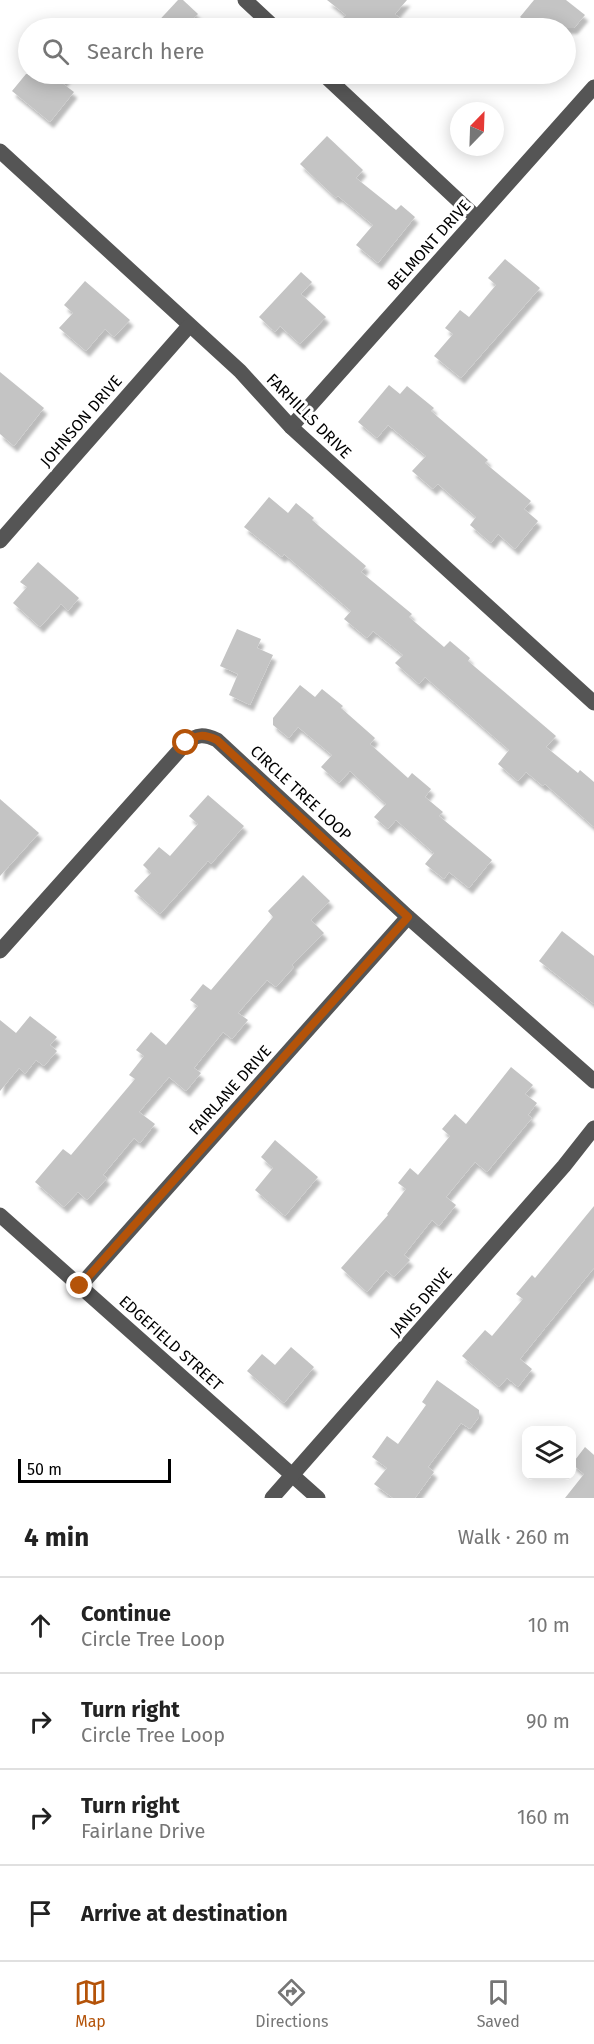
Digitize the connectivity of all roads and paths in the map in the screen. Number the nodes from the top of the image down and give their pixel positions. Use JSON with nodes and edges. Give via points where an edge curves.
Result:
{"nodes":[{"id":1,"x":245,"y":0,"type":"edge"},
{"id":2,"x":264,"y":18,"type":"edge"},
{"id":3,"x":334,"y":84,"type":"edge"},
{"id":4,"x":594,"y":87,"type":"edge"},
{"id":5,"x":0,"y":151,"type":"edge"},
{"id":6,"x":477,"y":218,"type":"junction"},
{"id":7,"x":189,"y":326,"type":"junction"},
{"id":8,"x":291,"y":427,"type":"junction"},
{"id":9,"x":0,"y":541,"type":"edge"},
{"id":10,"x":594,"y":703,"type":"edge"},
{"id":11,"x":408,"y":917,"type":"junction"},
{"id":12,"x":0,"y":951,"type":"edge"},
{"id":13,"x":594,"y":1081,"type":"edge"},
{"id":14,"x":594,"y":1128,"type":"edge"},
{"id":15,"x":0,"y":1215,"type":"edge"},
{"id":16,"x":80,"y":1286,"type":"junction"},
{"id":17,"x":292,"y":1475,"type":"junction"},
{"id":18,"x":272,"y":1498,"type":"edge"},
{"id":19,"x":318,"y":1498,"type":"edge"}],
"edges":[{"from":1,"to":2,"type":"street"},
{"from":3,"to":6,"type":"street"},
{"from":4,"to":6,"type":"street","name":"BELMONT DRIVE"},
{"from":5,"to":7,"type":"street","name":"FARHILLS DRIVE"},
{"from":6,"to":8,"type":"street","name":"BELMONT DRIVE"},
{"from":7,"to":8,"type":"street","name":"FARHILLS DRIVE","via":[[240,371]]},
{"from":7,"to":9,"type":"street","name":"JOHNSON DRIVE"},
{"from":8,"to":10,"type":"street","name":"FARHILLS DRIVE"},
{"from":11,"to":12,"type":"street","name":"CIRCLE TREE LOOP","via":[[217,740],[206,735],[194,736]]},
{"from":11,"to":13,"type":"street","name":"CIRCLE TREE LOOP"},
{"from":11,"to":16,"type":"street","name":"FAIRLANE DRIVE"},
{"from":14,"to":17,"type":"street","name":"JANIS DRIVE"},
{"from":15,"to":16,"type":"street","name":"EDGEFIELD STREET"},
{"from":16,"to":17,"type":"street","name":"EDGEFIELD STREET"},
{"from":17,"to":18,"type":"street","name":"JANIS DRIVE"},
{"from":17,"to":19,"type":"street","name":"EDGEFIELD STREET"}]}
